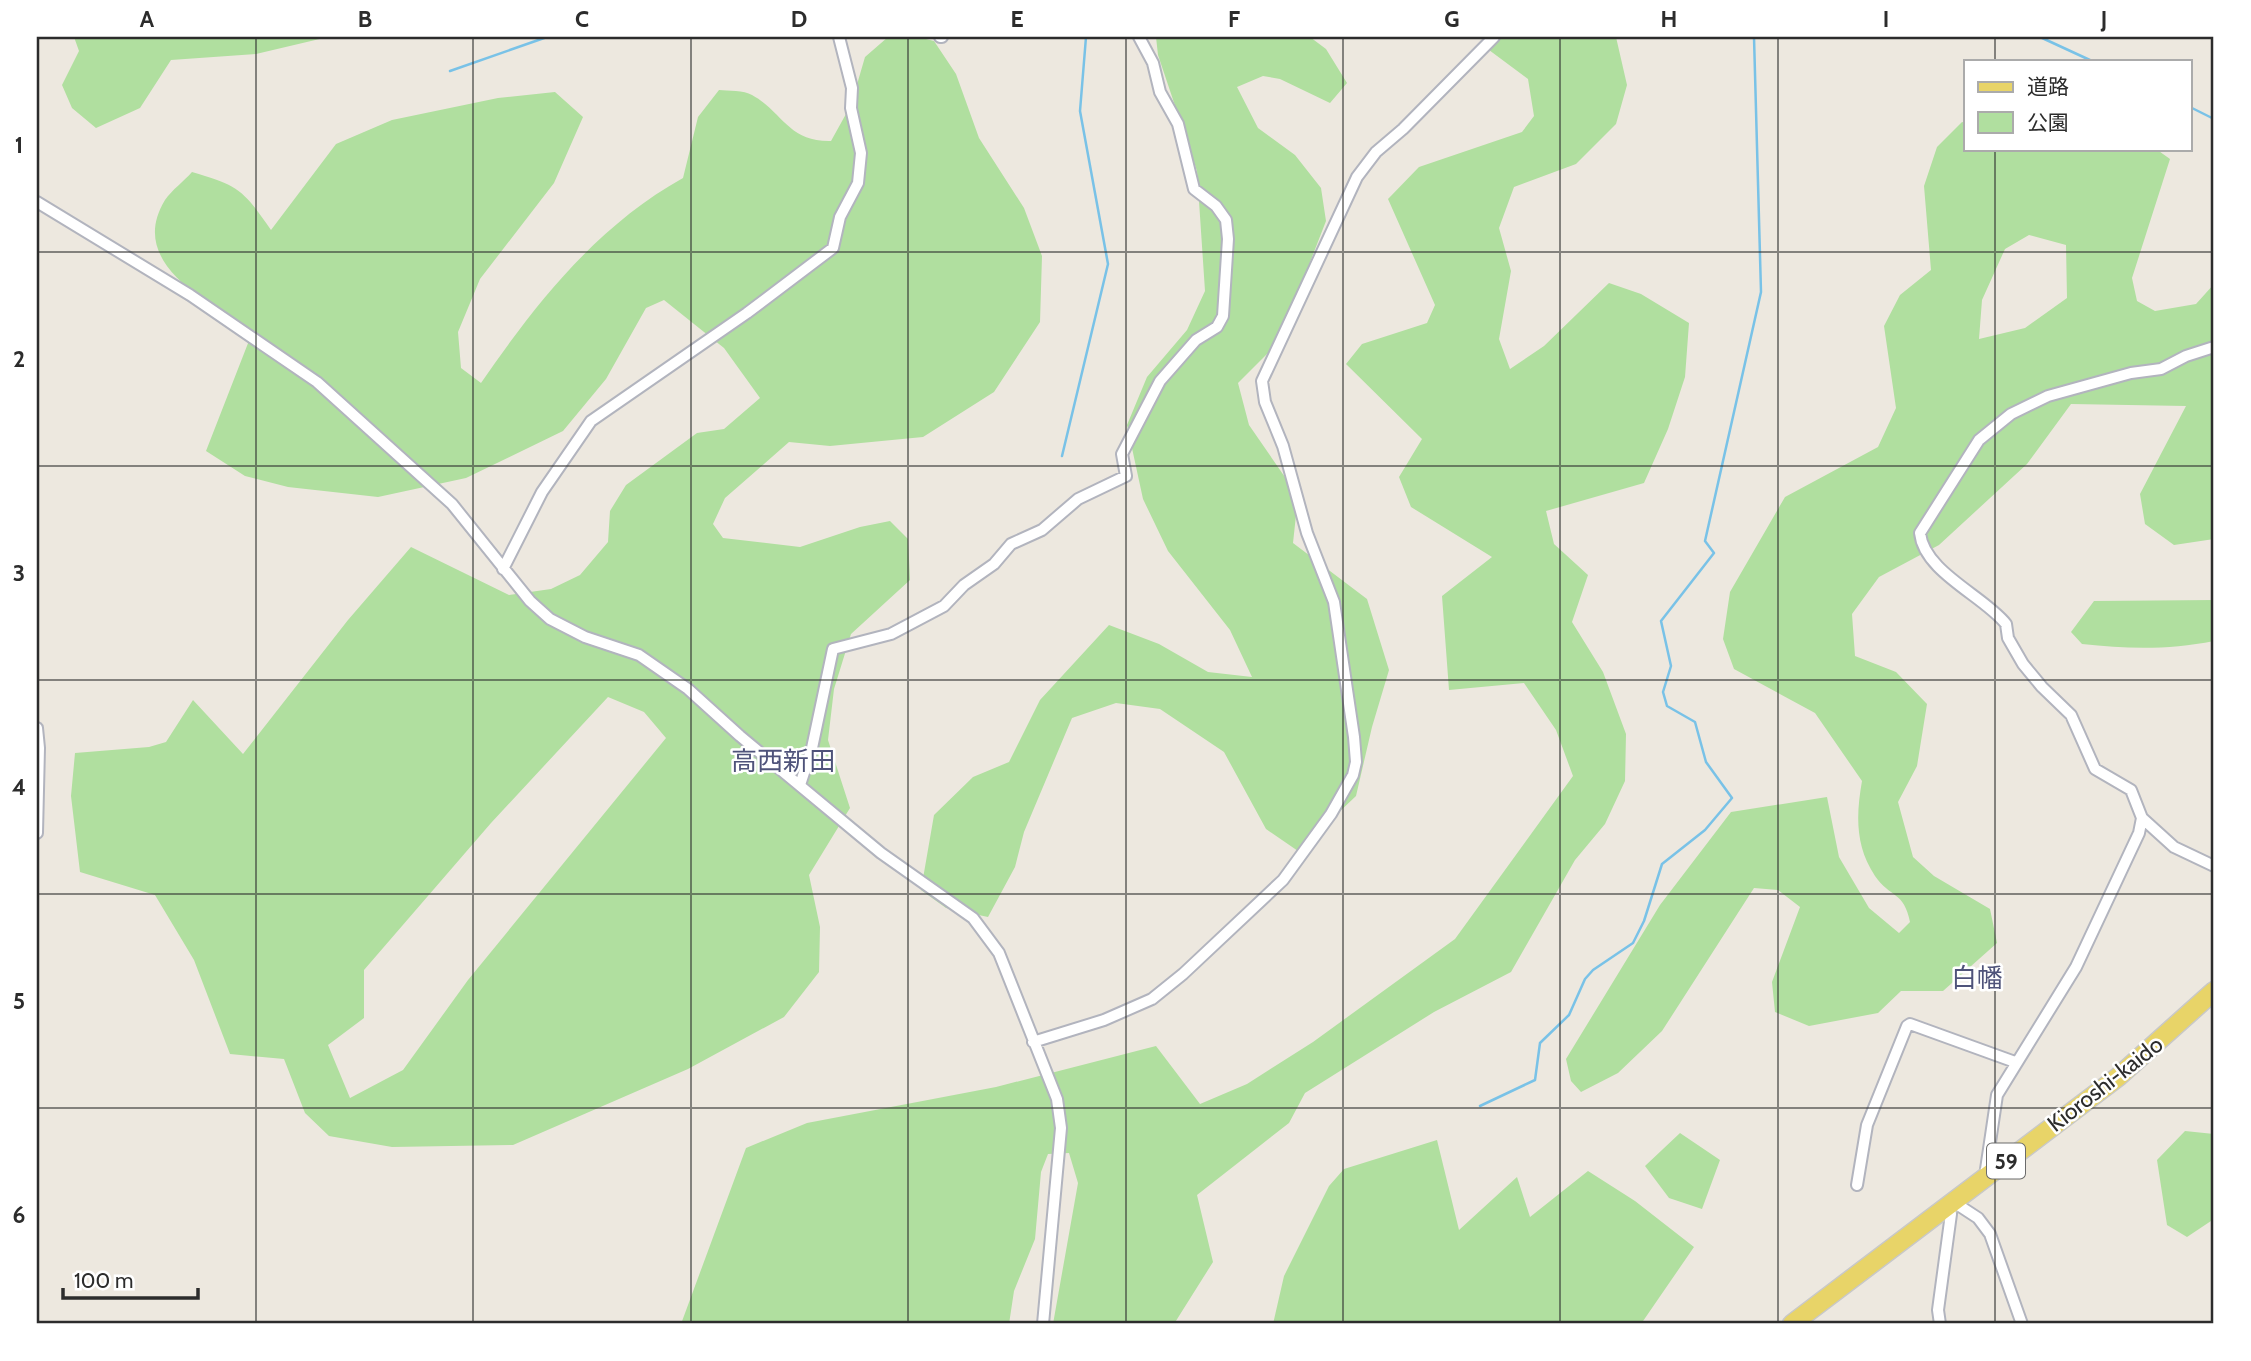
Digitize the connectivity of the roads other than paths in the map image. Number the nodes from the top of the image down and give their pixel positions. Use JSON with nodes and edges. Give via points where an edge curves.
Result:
{"nodes":[{"id":1,"x":839,"y":37,"type":"edge"},
{"id":2,"x":1139,"y":37,"type":"edge"},
{"id":3,"x":1494,"y":37,"type":"edge"},
{"id":4,"x":37,"y":202,"type":"edge"},
{"id":5,"x":2214,"y":347,"type":"edge"},
{"id":6,"x":503,"y":569,"type":"junction"},
{"id":7,"x":37,"y":728,"type":"edge"},
{"id":8,"x":800,"y":785,"type":"junction"},
{"id":9,"x":2142,"y":818,"type":"junction"},
{"id":10,"x":37,"y":833,"type":"edge"},
{"id":11,"x":2214,"y":866,"type":"edge"},
{"id":12,"x":2214,"y":991,"type":"edge"},
{"id":13,"x":1033,"y":1042,"type":"junction"},
{"id":14,"x":2015,"y":1062,"type":"junction"},
{"id":15,"x":1985,"y":1176,"type":"junction"},
{"id":16,"x":1857,"y":1185,"type":"dead end"},
{"id":17,"x":1950,"y":1202,"type":"junction"},
{"id":18,"x":1043,"y":1324,"type":"edge"},
{"id":19,"x":1792,"y":1324,"type":"edge"},
{"id":20,"x":1940,"y":1324,"type":"edge"},
{"id":21,"x":2022,"y":1324,"type":"edge"}],
"edges":[{"from":1,"to":6,"type":"street","via":[[861,153],[858,183],[840,217],[833,248],[591,421],[542,492]]},
{"from":2,"to":8,"type":"street","via":[[1178,124],[1194,189],[1226,220],[1223,316],[1160,381],[1122,454],[1126,476],[1078,499],[1042,530],[1011,544],[944,606],[891,634],[834,649]]},
{"from":3,"to":13,"type":"street","via":[[1376,152],[1357,177],[1262,381],[1307,533],[1334,602],[1354,737],[1353,775],[1283,880],[1183,974],[1152,999]]},
{"from":4,"to":6,"type":"street","via":[[190,295],[317,382],[452,504]]},
{"from":5,"to":9,"type":"street","via":[[2161,369],[2048,396],[2011,414],[1979,440],[1920,533],[1924,549],[1935,561],[2006,624],[2008,638],[2023,664],[2071,715],[2088,759],[2104,777],[2131,790]]},
{"from":6,"to":8,"type":"street","via":[[550,619],[584,637],[639,654],[688,689]]},
{"from":7,"to":10,"type":"street"},
{"from":8,"to":13,"type":"street","via":[[881,853],[973,918],[999,953]]},
{"from":9,"to":11,"type":"street","via":[[2174,847]]},
{"from":9,"to":14,"type":"street","via":[[2076,967]]},
{"from":12,"to":15,"type":"main road","name":"Kioroshi-kaido","number":"59","via":[[2118,1077]]},
{"from":13,"to":18,"type":"street","via":[[1057,1098],[1061,1128]]},
{"from":14,"to":15,"type":"street","via":[[1997,1095]]},
{"from":14,"to":16,"type":"street","via":[[1907,1026],[1867,1125]]},
{"from":15,"to":17,"type":"main road","name":"Kioroshi-kaido","number":"59"},
{"from":17,"to":19,"type":"main road","name":"Kioroshi-kaido","number":"59"},
{"from":17,"to":20,"type":"street"},
{"from":17,"to":21,"type":"street","via":[[1978,1218],[1990,1234]]}]}
